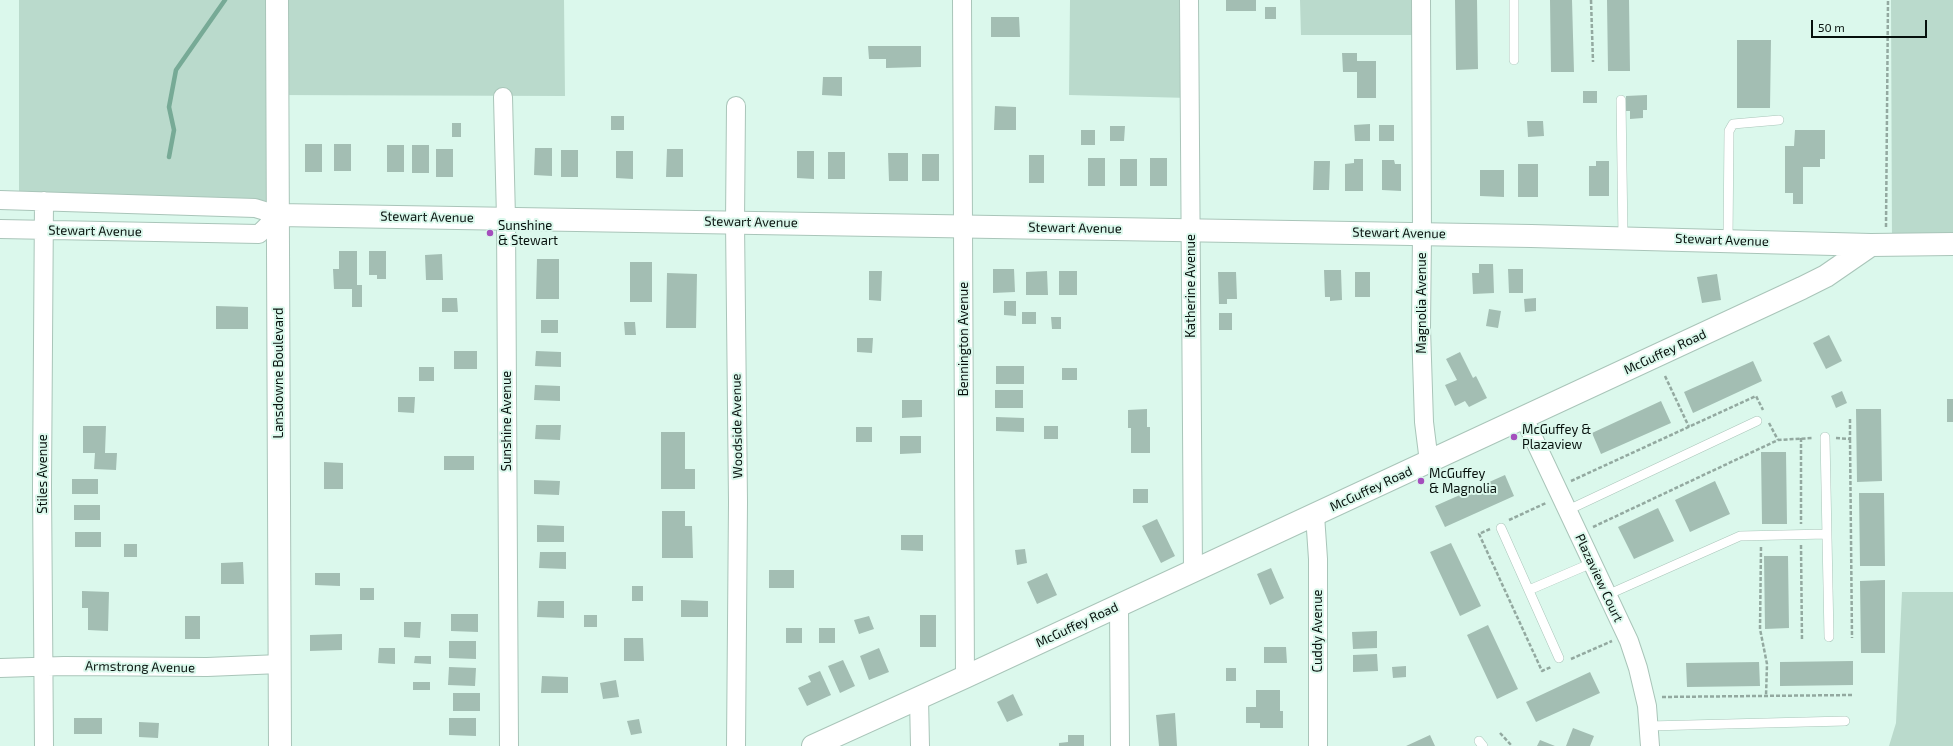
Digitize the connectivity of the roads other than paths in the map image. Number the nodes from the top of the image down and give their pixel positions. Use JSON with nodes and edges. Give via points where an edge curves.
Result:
{"nodes":[{"id":1,"x":277,"y":0,"type":"edge"},
{"id":2,"x":962,"y":0,"type":"edge"},
{"id":3,"x":1189,"y":0,"type":"edge"},
{"id":4,"x":1421,"y":0,"type":"edge"},
{"id":5,"x":1514,"y":0,"type":"edge"},
{"id":6,"x":1514,"y":60,"type":"dead end"},
{"id":7,"x":503,"y":97,"type":"dead end"},
{"id":8,"x":1621,"y":100,"type":"dead end"},
{"id":9,"x":736,"y":106,"type":"dead end"},
{"id":10,"x":1779,"y":120,"type":"dead end"},
{"id":11,"x":0,"y":200,"type":"edge"},
{"id":12,"x":44,"y":201,"type":"junction"},
{"id":13,"x":278,"y":214,"type":"junction"},
{"id":14,"x":506,"y":218,"type":"junction"},
{"id":15,"x":735,"y":222,"type":"junction"},
{"id":16,"x":963,"y":226,"type":"junction"},
{"id":17,"x":0,"y":229,"type":"edge"},
{"id":18,"x":44,"y":230,"type":"junction"},
{"id":19,"x":1191,"y":230,"type":"junction"},
{"id":20,"x":1422,"y":234,"type":"junction"},
{"id":21,"x":1623,"y":237,"type":"junction"},
{"id":22,"x":1728,"y":240,"type":"junction"},
{"id":23,"x":1953,"y":244,"type":"edge"},
{"id":24,"x":1871,"y":245,"type":"junction"},
{"id":25,"x":1524,"y":418,"type":"junction"},
{"id":26,"x":1757,"y":421,"type":"dead end"},
{"id":27,"x":1824,"y":437,"type":"dead end"},
{"id":28,"x":1429,"y":462,"type":"junction"},
{"id":29,"x":1568,"y":510,"type":"junction"},
{"id":30,"x":1315,"y":515,"type":"junction"},
{"id":31,"x":1501,"y":528,"type":"dead end"},
{"id":32,"x":1826,"y":534,"type":"junction"},
{"id":33,"x":1592,"y":563,"type":"junction"},
{"id":34,"x":1193,"y":571,"type":"junction"},
{"id":35,"x":1529,"y":590,"type":"junction"},
{"id":36,"x":1607,"y":595,"type":"junction"},
{"id":37,"x":1119,"y":606,"type":"junction"},
{"id":38,"x":1829,"y":637,"type":"dead end"},
{"id":39,"x":1559,"y":658,"type":"dead end"},
{"id":40,"x":280,"y":664,"type":"junction"},
{"id":41,"x":43,"y":667,"type":"junction"},
{"id":42,"x":0,"y":668,"type":"edge"},
{"id":43,"x":965,"y":677,"type":"junction"},
{"id":44,"x":919,"y":698,"type":"junction"},
{"id":45,"x":1845,"y":721,"type":"dead end"},
{"id":46,"x":1649,"y":726,"type":"junction"},
{"id":47,"x":44,"y":746,"type":"edge"},
{"id":48,"x":280,"y":746,"type":"edge"},
{"id":49,"x":508,"y":746,"type":"edge"},
{"id":50,"x":736,"y":746,"type":"edge"},
{"id":51,"x":813,"y":746,"type":"edge"},
{"id":52,"x":920,"y":746,"type":"edge"},
{"id":53,"x":1120,"y":746,"type":"edge"},
{"id":54,"x":1318,"y":746,"type":"edge"},
{"id":55,"x":1650,"y":746,"type":"edge"}],
"edges":[{"from":1,"to":13,"type":"street","name":"Lansdowne Boulevard"},
{"from":2,"to":16,"type":"street","name":"Bennington Avenue"},
{"from":3,"to":19,"type":"street","name":"Katherine Avenue"},
{"from":4,"to":20,"type":"street","name":"Magnolia Avenue"},
{"from":5,"to":6,"type":"lane"},
{"from":7,"to":14,"type":"street","name":"Sunshine Avenue"},
{"from":8,"to":21,"type":"lane"},
{"from":9,"to":15,"type":"street","name":"Woodside Avenue"},
{"from":10,"to":22,"type":"lane","via":[[1733,124],[1729,131]]},
{"from":11,"to":12,"type":"street","name":"Stewart Avenue"},
{"from":12,"to":13,"type":"street","name":"Stewart Avenue","via":[[255,208]]},
{"from":12,"to":18,"type":"street","name":"Stiles Avenue"},
{"from":13,"to":14,"type":"street","name":"Stewart Avenue"},
{"from":13,"to":18,"type":"street","name":"Stewart Avenue","via":[[259,234]]},
{"from":13,"to":40,"type":"street","name":"Lansdowne Boulevard"},
{"from":14,"to":15,"type":"street","name":"Stewart Avenue"},
{"from":14,"to":49,"type":"street","name":"Sunshine Avenue"},
{"from":15,"to":16,"type":"street","name":"Stewart Avenue"},
{"from":15,"to":50,"type":"street","name":"Woodside Avenue","via":[[738,502]]},
{"from":16,"to":19,"type":"street","name":"Stewart Avenue"},
{"from":16,"to":43,"type":"street","name":"Bennington Avenue"},
{"from":17,"to":18,"type":"street","name":"Stewart Avenue"},
{"from":18,"to":41,"type":"street","name":"Stiles Avenue"},
{"from":19,"to":20,"type":"street","name":"Stewart Avenue"},
{"from":19,"to":34,"type":"street","name":"Katherine Avenue"},
{"from":20,"to":21,"type":"street","name":"Stewart Avenue"},
{"from":20,"to":28,"type":"street","name":"Magnolia Avenue","via":[[1421,328],[1424,422]]},
{"from":21,"to":22,"type":"street","name":"Stewart Avenue"},
{"from":22,"to":24,"type":"street","name":"Stewart Avenue"},
{"from":23,"to":24,"type":"street"},
{"from":24,"to":25,"type":"street","name":"McGuffey Road","via":[[1826,276],[1808,285]]},
{"from":25,"to":28,"type":"street","name":"McGuffey Road"},
{"from":25,"to":29,"type":"street","name":"Plazaview Court"},
{"from":26,"to":29,"type":"lane"},
{"from":27,"to":32,"type":"lane"},
{"from":28,"to":30,"type":"street","name":"McGuffey Road"},
{"from":29,"to":33,"type":"street","name":"Plazaview Court"},
{"from":30,"to":34,"type":"street","name":"McGuffey Road"},
{"from":30,"to":54,"type":"street","name":"Cuddy Avenue","via":[[1318,559]]},
{"from":31,"to":35,"type":"lane"},
{"from":32,"to":36,"type":"lane","via":[[1740,536]]},
{"from":32,"to":38,"type":"lane"},
{"from":33,"to":35,"type":"lane"},
{"from":33,"to":36,"type":"street","name":"Plazaview Court"},
{"from":34,"to":37,"type":"street","name":"McGuffey Road"},
{"from":35,"to":39,"type":"lane"},
{"from":36,"to":46,"type":"street","name":"Plazaview Court","via":[[1629,641],[1638,668]]},
{"from":37,"to":43,"type":"street","name":"McGuffey Road"},
{"from":37,"to":53,"type":"street"},
{"from":40,"to":41,"type":"street","name":"Armstrong Avenue","via":[[207,668]]},
{"from":40,"to":48,"type":"street","name":"Lansdowne Boulevard"},
{"from":41,"to":42,"type":"street","name":"Armstrong Avenue"},
{"from":41,"to":47,"type":"street","name":"Stiles Avenue"},
{"from":43,"to":44,"type":"street","name":"McGuffey Road"},
{"from":44,"to":51,"type":"street","name":"McGuffey Road"},
{"from":44,"to":52,"type":"street"},
{"from":45,"to":46,"type":"lane"},
{"from":46,"to":55,"type":"street","name":"Plazaview Court"}]}
